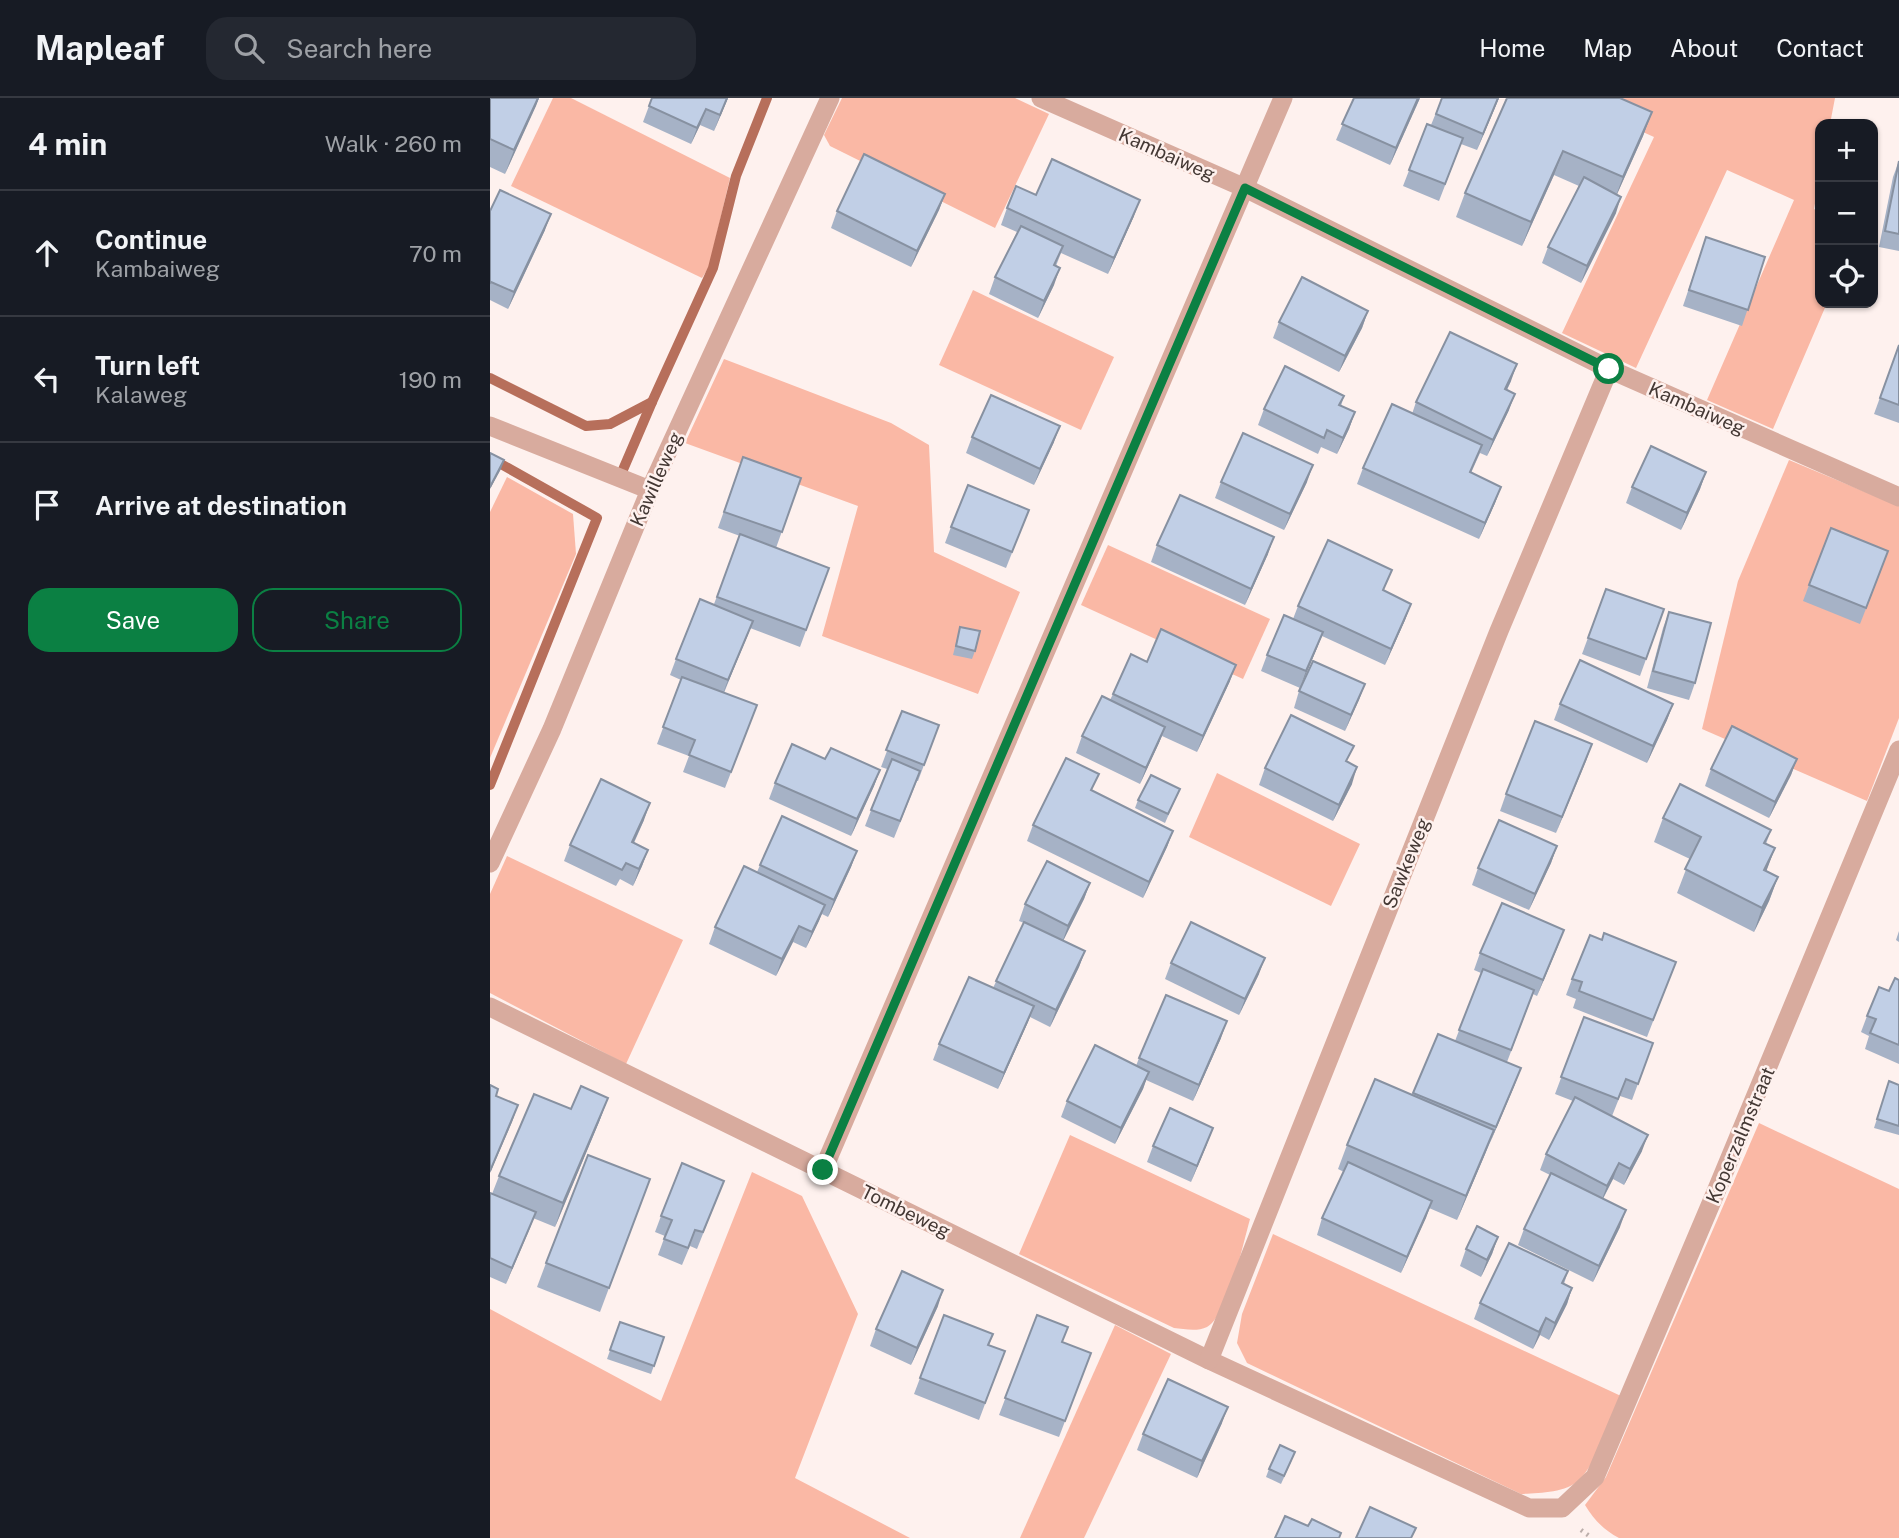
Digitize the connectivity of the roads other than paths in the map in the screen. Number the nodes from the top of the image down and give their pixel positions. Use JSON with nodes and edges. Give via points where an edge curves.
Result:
{"nodes":[{"id":1,"x":830,"y":98,"type":"edge"},
{"id":2,"x":1041,"y":98,"type":"edge"},
{"id":3,"x":1283,"y":98,"type":"edge"},
{"id":4,"x":1245,"y":188,"type":"junction"},
{"id":5,"x":1609,"y":369,"type":"junction"},
{"id":6,"x":490,"y":426,"type":"edge"},
{"id":7,"x":650,"y":490,"type":"junction"},
{"id":8,"x":1899,"y":497,"type":"edge"},
{"id":9,"x":1899,"y":750,"type":"edge"},
{"id":10,"x":490,"y":863,"type":"edge"},
{"id":11,"x":490,"y":1007,"type":"edge"},
{"id":12,"x":823,"y":1170,"type":"junction"},
{"id":13,"x":1209,"y":1360,"type":"junction"},
{"id":14,"x":1562,"y":1508,"type":"joint"}],
"edges":[{"from":1,"to":7,"type":"street","name":"Kawilleweg"},
{"from":2,"to":4,"type":"street","name":"Kambaiweg"},
{"from":3,"to":4,"type":"street"},
{"from":4,"to":5,"type":"street","name":"Kambaiweg"},
{"from":4,"to":12,"type":"street"},
{"from":5,"to":8,"type":"street","name":"Kambaiweg"},
{"from":5,"to":13,"type":"street","name":"Sawkeweg","via":[[1499,631]]},
{"from":6,"to":7,"type":"street"},
{"from":7,"to":10,"type":"street","name":"Kawilleweg","via":[[552,729]]},
{"from":9,"to":14,"type":"street","name":"Koperzalmstraat","via":[[1595,1477]]},
{"from":11,"to":12,"type":"street","name":"Tombeweg"},
{"from":12,"to":13,"type":"street","name":"Tombeweg"},
{"from":13,"to":14,"type":"street","name":"Tombeweg","via":[[1529,1508]]}]}
